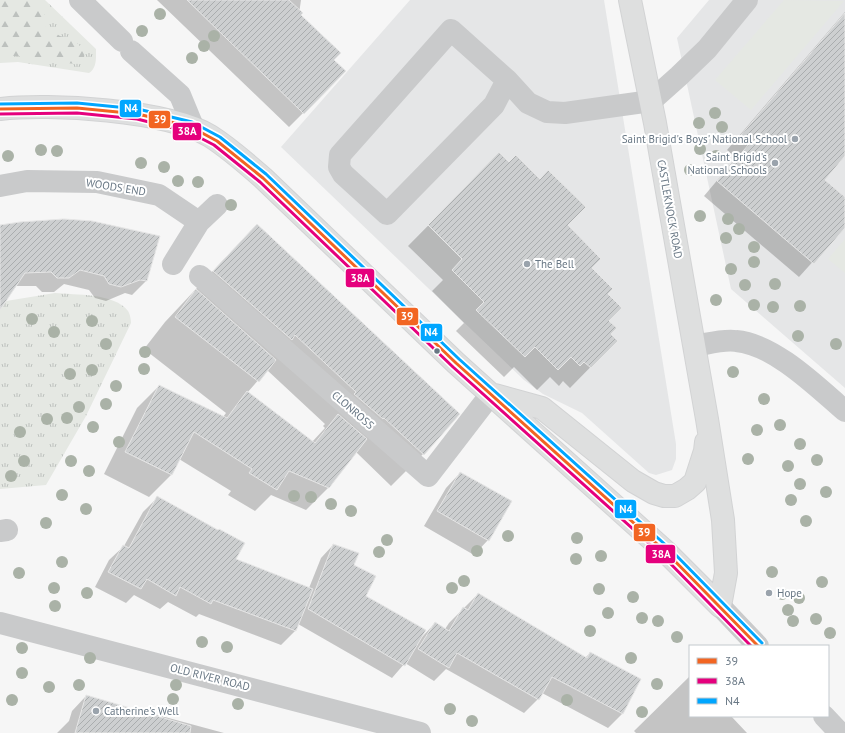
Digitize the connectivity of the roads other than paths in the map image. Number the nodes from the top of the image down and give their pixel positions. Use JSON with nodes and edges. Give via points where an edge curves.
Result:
{"nodes":[{"id":1,"x":80,"y":0,"type":"edge"},
{"id":2,"x":630,"y":0,"type":"edge"},
{"id":3,"x":747,"y":0,"type":"edge"},
{"id":4,"x":507,"y":80,"type":"junction"},
{"id":5,"x":650,"y":101,"type":"junction"},
{"id":6,"x":0,"y":109,"type":"edge"},
{"id":7,"x":194,"y":129,"type":"junction"},
{"id":8,"x":0,"y":186,"type":"edge"},
{"id":9,"x":216,"y":205,"type":"dead end"},
{"id":10,"x":199,"y":222,"type":"junction"},
{"id":11,"x":173,"y":264,"type":"dead end"},
{"id":12,"x":200,"y":276,"type":"dead end"},
{"id":13,"x":694,"y":346,"type":"junction"},
{"id":14,"x":491,"y":394,"type":"junction"},
{"id":15,"x":845,"y":411,"type":"edge"},
{"id":16,"x":707,"y":419,"type":"junction"},
{"id":17,"x":720,"y":606,"type":"junction"},
{"id":18,"x":0,"y":623,"type":"edge"},
{"id":19,"x":757,"y":645,"type":"edge"},
{"id":20,"x":825,"y":717,"type":"edge"},
{"id":21,"x":420,"y":733,"type":"edge"},
{"id":22,"x":840,"y":733,"type":"edge"}],
"edges":[{"from":1,"to":7,"type":"street","via":[[180,95]]},
{"from":2,"to":5,"type":"main road","name":"CASTLEKNOCK ROAD"},
{"from":3,"to":5,"type":"street","via":[[706,49]]},
{"from":4,"to":4,"type":"street","via":[[451,30],[340,155],[339,167],[343,174],[386,214],[494,105]]},
{"from":4,"to":5,"type":"street","via":[[528,103],[547,112],[565,113]]},
{"from":5,"to":13,"type":"main road","name":"CASTLEKNOCK ROAD"},
{"from":6,"to":7,"type":"main road","via":[[35,106],[95,110],[138,115]]},
{"from":7,"to":14,"type":"main road","via":[[210,136],[241,158]]},
{"from":8,"to":10,"type":"street","name":"WOODS END","via":[[27,181],[97,182],[159,195]]},
{"from":9,"to":10,"type":"street"},
{"from":10,"to":11,"type":"street"},
{"from":12,"to":14,"type":"street","name":"CLONROSS","via":[[428,476]]},
{"from":13,"to":15,"type":"street","via":[[735,340],[761,346],[806,377]]},
{"from":13,"to":16,"type":"main road","name":"CASTLEKNOCK ROAD"},
{"from":14,"to":16,"type":"main road","name":"CASTLEKNOCK ROAD","via":[[542,408],[633,480],[664,496],[675,496],[695,482],[705,450]]},
{"from":14,"to":17,"type":"main road","via":[[666,552]]},
{"from":16,"to":17,"type":"main road","name":"CASTLEKNOCK ROAD","via":[[725,536],[726,573]]},
{"from":17,"to":19,"type":"street"},
{"from":18,"to":21,"type":"street","name":"OLD RIVER ROAD"},
{"from":20,"to":22,"type":"street"}]}
